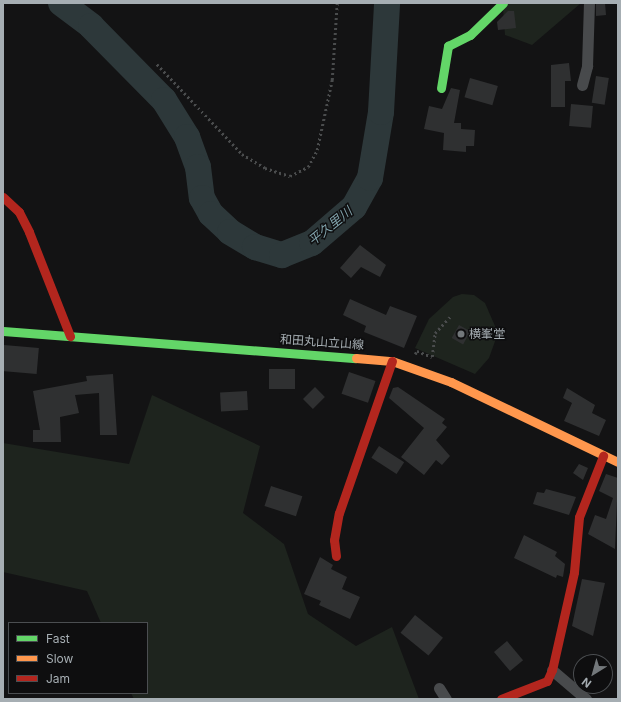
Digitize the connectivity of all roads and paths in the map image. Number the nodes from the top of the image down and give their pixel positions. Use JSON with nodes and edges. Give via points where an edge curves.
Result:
{"nodes":[{"id":1,"x":337,"y":3,"type":"edge"},
{"id":2,"x":503,"y":3,"type":"edge"},
{"id":3,"x":589,"y":3,"type":"edge"},
{"id":4,"x":157,"y":64,"type":"dead end"},
{"id":5,"x":582,"y":85,"type":"dead end"},
{"id":6,"x":441,"y":88,"type":"dead end"},
{"id":7,"x":3,"y":197,"type":"edge"},
{"id":8,"x":450,"y":317,"type":"dead end"},
{"id":9,"x":3,"y":331,"type":"edge"},
{"id":10,"x":70,"y":336,"type":"junction"},
{"id":11,"x":392,"y":361,"type":"junction"},
{"id":12,"x":408,"y":366,"type":"junction"},
{"id":13,"x":603,"y":456,"type":"junction"},
{"id":14,"x":618,"y":462,"type":"edge"},
{"id":15,"x":336,"y":556,"type":"dead end"},
{"id":16,"x":552,"y":670,"type":"junction"},
{"id":17,"x":439,"y":688,"type":"dead end"},
{"id":18,"x":446,"y":699,"type":"edge"},
{"id":19,"x":501,"y":699,"type":"edge"},
{"id":20,"x":586,"y":699,"type":"edge"}],
"edges":[{"from":1,"to":4,"type":"path","via":[[332,80],[316,150],[308,167],[290,176],[265,168],[242,154]]},
{"from":2,"to":6,"type":"street","via":[[470,35],[448,46]]},
{"from":3,"to":5,"type":"street","via":[[587,66]]},
{"from":7,"to":10,"type":"street","via":[[19,212],[29,232]]},
{"from":8,"to":12,"type":"path","via":[[435,333],[432,357],[417,351]]},
{"from":9,"to":10,"type":"street","name":"和田丸山立山線"},
{"from":10,"to":11,"type":"street","name":"和田丸山立山線"},
{"from":11,"to":12,"type":"street","name":"和田丸山立山線"},
{"from":11,"to":15,"type":"street","via":[[339,513],[334,540]]},
{"from":12,"to":13,"type":"street","name":"和田丸山立山線","via":[[451,382]]},
{"from":13,"to":14,"type":"street","name":"和田丸山立山線"},
{"from":13,"to":16,"type":"street","via":[[579,517],[574,572]]},
{"from":16,"to":19,"type":"street","via":[[547,681]]},
{"from":16,"to":20,"type":"street"},
{"from":17,"to":18,"type":"street"}]}
